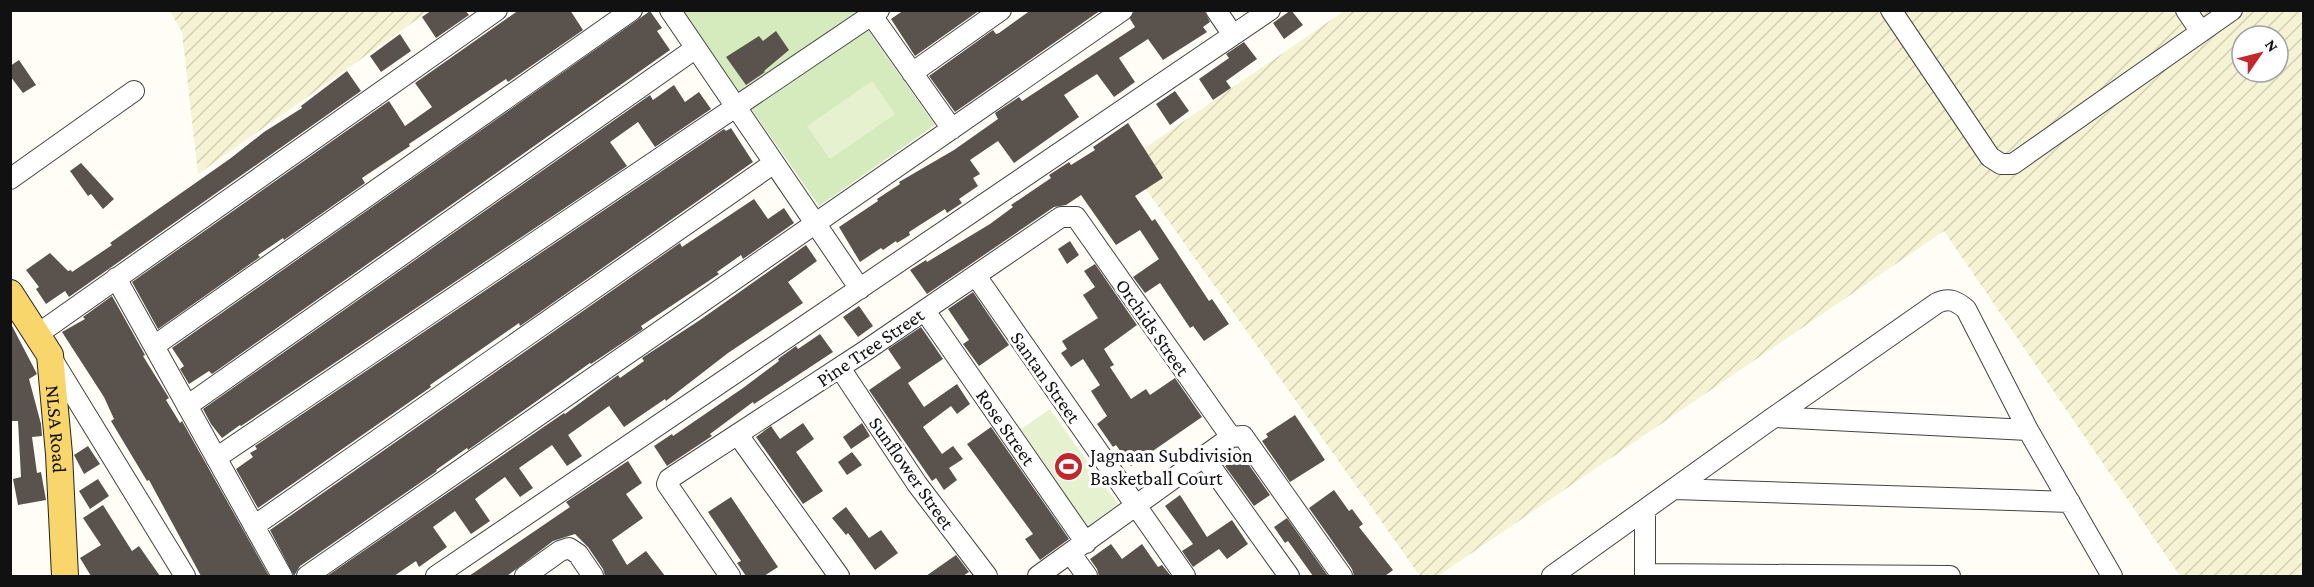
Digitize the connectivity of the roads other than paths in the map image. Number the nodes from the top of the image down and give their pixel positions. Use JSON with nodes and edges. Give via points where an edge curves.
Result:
{"nodes":[{"id":1,"x":497,"y":10,"type":"edge"},
{"id":2,"x":632,"y":10,"type":"edge"},
{"id":3,"x":670,"y":10,"type":"edge"},
{"id":4,"x":1001,"y":10,"type":"edge"},
{"id":5,"x":1123,"y":10,"type":"edge"},
{"id":6,"x":1216,"y":10,"type":"edge"},
{"id":7,"x":1270,"y":10,"type":"edge"},
{"id":8,"x":1891,"y":10,"type":"edge"},
{"id":9,"x":2186,"y":10,"type":"edge"},
{"id":10,"x":2232,"y":10,"type":"edge"},
{"id":11,"x":873,"y":12,"type":"edge"},
{"id":12,"x":2201,"y":32,"type":"junction"},
{"id":13,"x":1233,"y":35,"type":"junction"},
{"id":14,"x":696,"y":48,"type":"junction"},
{"id":15,"x":912,"y":73,"type":"junction"},
{"id":16,"x":134,"y":91,"type":"dead end"},
{"id":17,"x":735,"y":106,"type":"junction"},
{"id":18,"x":952,"y":129,"type":"junction"},
{"id":19,"x":774,"y":163,"type":"junction"},
{"id":20,"x":10,"y":179,"type":"edge"},
{"id":21,"x":1076,"y":217,"type":"joint"},
{"id":22,"x":816,"y":224,"type":"junction"},
{"id":23,"x":976,"y":276,"type":"junction"},
{"id":24,"x":116,"y":278,"type":"junction"},
{"id":25,"x":860,"y":289,"type":"junction"},
{"id":26,"x":10,"y":293,"type":"edge"},
{"id":27,"x":925,"y":311,"type":"junction"},
{"id":28,"x":44,"y":344,"type":"junction"},
{"id":29,"x":154,"y":346,"type":"junction"},
{"id":30,"x":840,"y":368,"type":"junction"},
{"id":31,"x":187,"y":406,"type":"junction"},
{"id":32,"x":1774,"y":417,"type":"junction"},
{"id":33,"x":2028,"y":430,"type":"junction"},
{"id":34,"x":738,"y":435,"type":"junction"},
{"id":35,"x":1231,"y":437,"type":"junction"},
{"id":36,"x":216,"y":458,"type":"junction"},
{"id":37,"x":1204,"y":458,"type":"junction"},
{"id":38,"x":1675,"y":489,"type":"junction"},
{"id":39,"x":2070,"y":502,"type":"junction"},
{"id":40,"x":1136,"y":508,"type":"junction"},
{"id":41,"x":1645,"y":510,"type":"junction"},
{"id":42,"x":254,"y":526,"type":"junction"},
{"id":43,"x":1078,"y":548,"type":"junction"},
{"id":44,"x":1646,"y":575,"type":"edge"},
{"id":45,"x":65,"y":576,"type":"edge"},
{"id":46,"x":185,"y":576,"type":"edge"},
{"id":47,"x":282,"y":576,"type":"edge"},
{"id":48,"x":307,"y":576,"type":"edge"},
{"id":49,"x":436,"y":576,"type":"edge"},
{"id":50,"x":525,"y":576,"type":"edge"},
{"id":51,"x":593,"y":576,"type":"edge"},
{"id":52,"x":730,"y":576,"type":"edge"},
{"id":53,"x":839,"y":576,"type":"edge"},
{"id":54,"x":987,"y":576,"type":"edge"},
{"id":55,"x":1038,"y":576,"type":"edge"},
{"id":56,"x":1087,"y":576,"type":"edge"},
{"id":57,"x":1185,"y":576,"type":"edge"},
{"id":58,"x":1288,"y":576,"type":"edge"},
{"id":59,"x":1342,"y":576,"type":"edge"},
{"id":60,"x":1552,"y":576,"type":"edge"},
{"id":61,"x":1950,"y":576,"type":"edge"},
{"id":62,"x":2112,"y":576,"type":"edge"}],
"edges":[{"from":1,"to":24,"type":"street"},
{"from":2,"to":29,"type":"street"},
{"from":3,"to":14,"type":"street"},
{"from":4,"to":15,"type":"street"},
{"from":5,"to":18,"type":"street"},
{"from":6,"to":13,"type":"street"},
{"from":7,"to":13,"type":"street"},
{"from":8,"to":12,"type":"street","via":[[1990,157],[2001,164],[2013,164]]},
{"from":9,"to":12,"type":"street"},
{"from":10,"to":12,"type":"street"},
{"from":11,"to":15,"type":"street"},
{"from":11,"to":17,"type":"street"},
{"from":13,"to":25,"type":"street"},
{"from":14,"to":17,"type":"street"},
{"from":14,"to":31,"type":"street"},
{"from":15,"to":18,"type":"street"},
{"from":16,"to":20,"type":"street"},
{"from":17,"to":19,"type":"street"},
{"from":17,"to":36,"type":"street"},
{"from":18,"to":22,"type":"street"},
{"from":19,"to":22,"type":"street"},
{"from":19,"to":42,"type":"street"},
{"from":21,"to":23,"type":"street","name":"Pine Tree Street","via":[[1053,221]]},
{"from":21,"to":35,"type":"street","name":"Orchids Street"},
{"from":22,"to":25,"type":"street"},
{"from":22,"to":48,"type":"street"},
{"from":23,"to":27,"type":"street","name":"Pine Tree Street"},
{"from":23,"to":40,"type":"street","name":"Santan Street"},
{"from":24,"to":28,"type":"street"},
{"from":24,"to":29,"type":"street"},
{"from":25,"to":49,"type":"street"},
{"from":26,"to":28,"type":"main road","name":"NLSA Road"},
{"from":27,"to":30,"type":"street","name":"Pine Tree Street"},
{"from":27,"to":43,"type":"street","name":"Rose Street"},
{"from":28,"to":45,"type":"main road","name":"NLSA Road","via":[[59,453]]},
{"from":28,"to":46,"type":"street"},
{"from":29,"to":31,"type":"street"},
{"from":30,"to":34,"type":"street","name":"Pine Tree Street"},
{"from":30,"to":54,"type":"street","name":"Sunflower Street","via":[[917,484]]},
{"from":31,"to":36,"type":"street"},
{"from":32,"to":33,"type":"street"},
{"from":32,"to":33,"type":"street","via":[[1937,303],[1951,300],[1966,309]]},
{"from":32,"to":38,"type":"street"},
{"from":33,"to":39,"type":"street"},
{"from":34,"to":52,"type":"street","name":"Pine Tree Street","via":[[667,484]]},
{"from":34,"to":53,"type":"street"},
{"from":35,"to":37,"type":"street"},
{"from":35,"to":59,"type":"street","via":[[1242,436]]},
{"from":36,"to":42,"type":"street"},
{"from":37,"to":40,"type":"street"},
{"from":37,"to":58,"type":"street"},
{"from":38,"to":39,"type":"street"},
{"from":38,"to":41,"type":"street"},
{"from":39,"to":62,"type":"street"},
{"from":40,"to":43,"type":"street"},
{"from":40,"to":57,"type":"street","name":"Santan Street"},
{"from":41,"to":44,"type":"street"},
{"from":41,"to":60,"type":"street"},
{"from":42,"to":47,"type":"street"},
{"from":43,"to":55,"type":"street"},
{"from":43,"to":56,"type":"street","name":"Rose Street"},
{"from":44,"to":61,"type":"street"},
{"from":50,"to":51,"type":"street","via":[[569,548]]}]}
